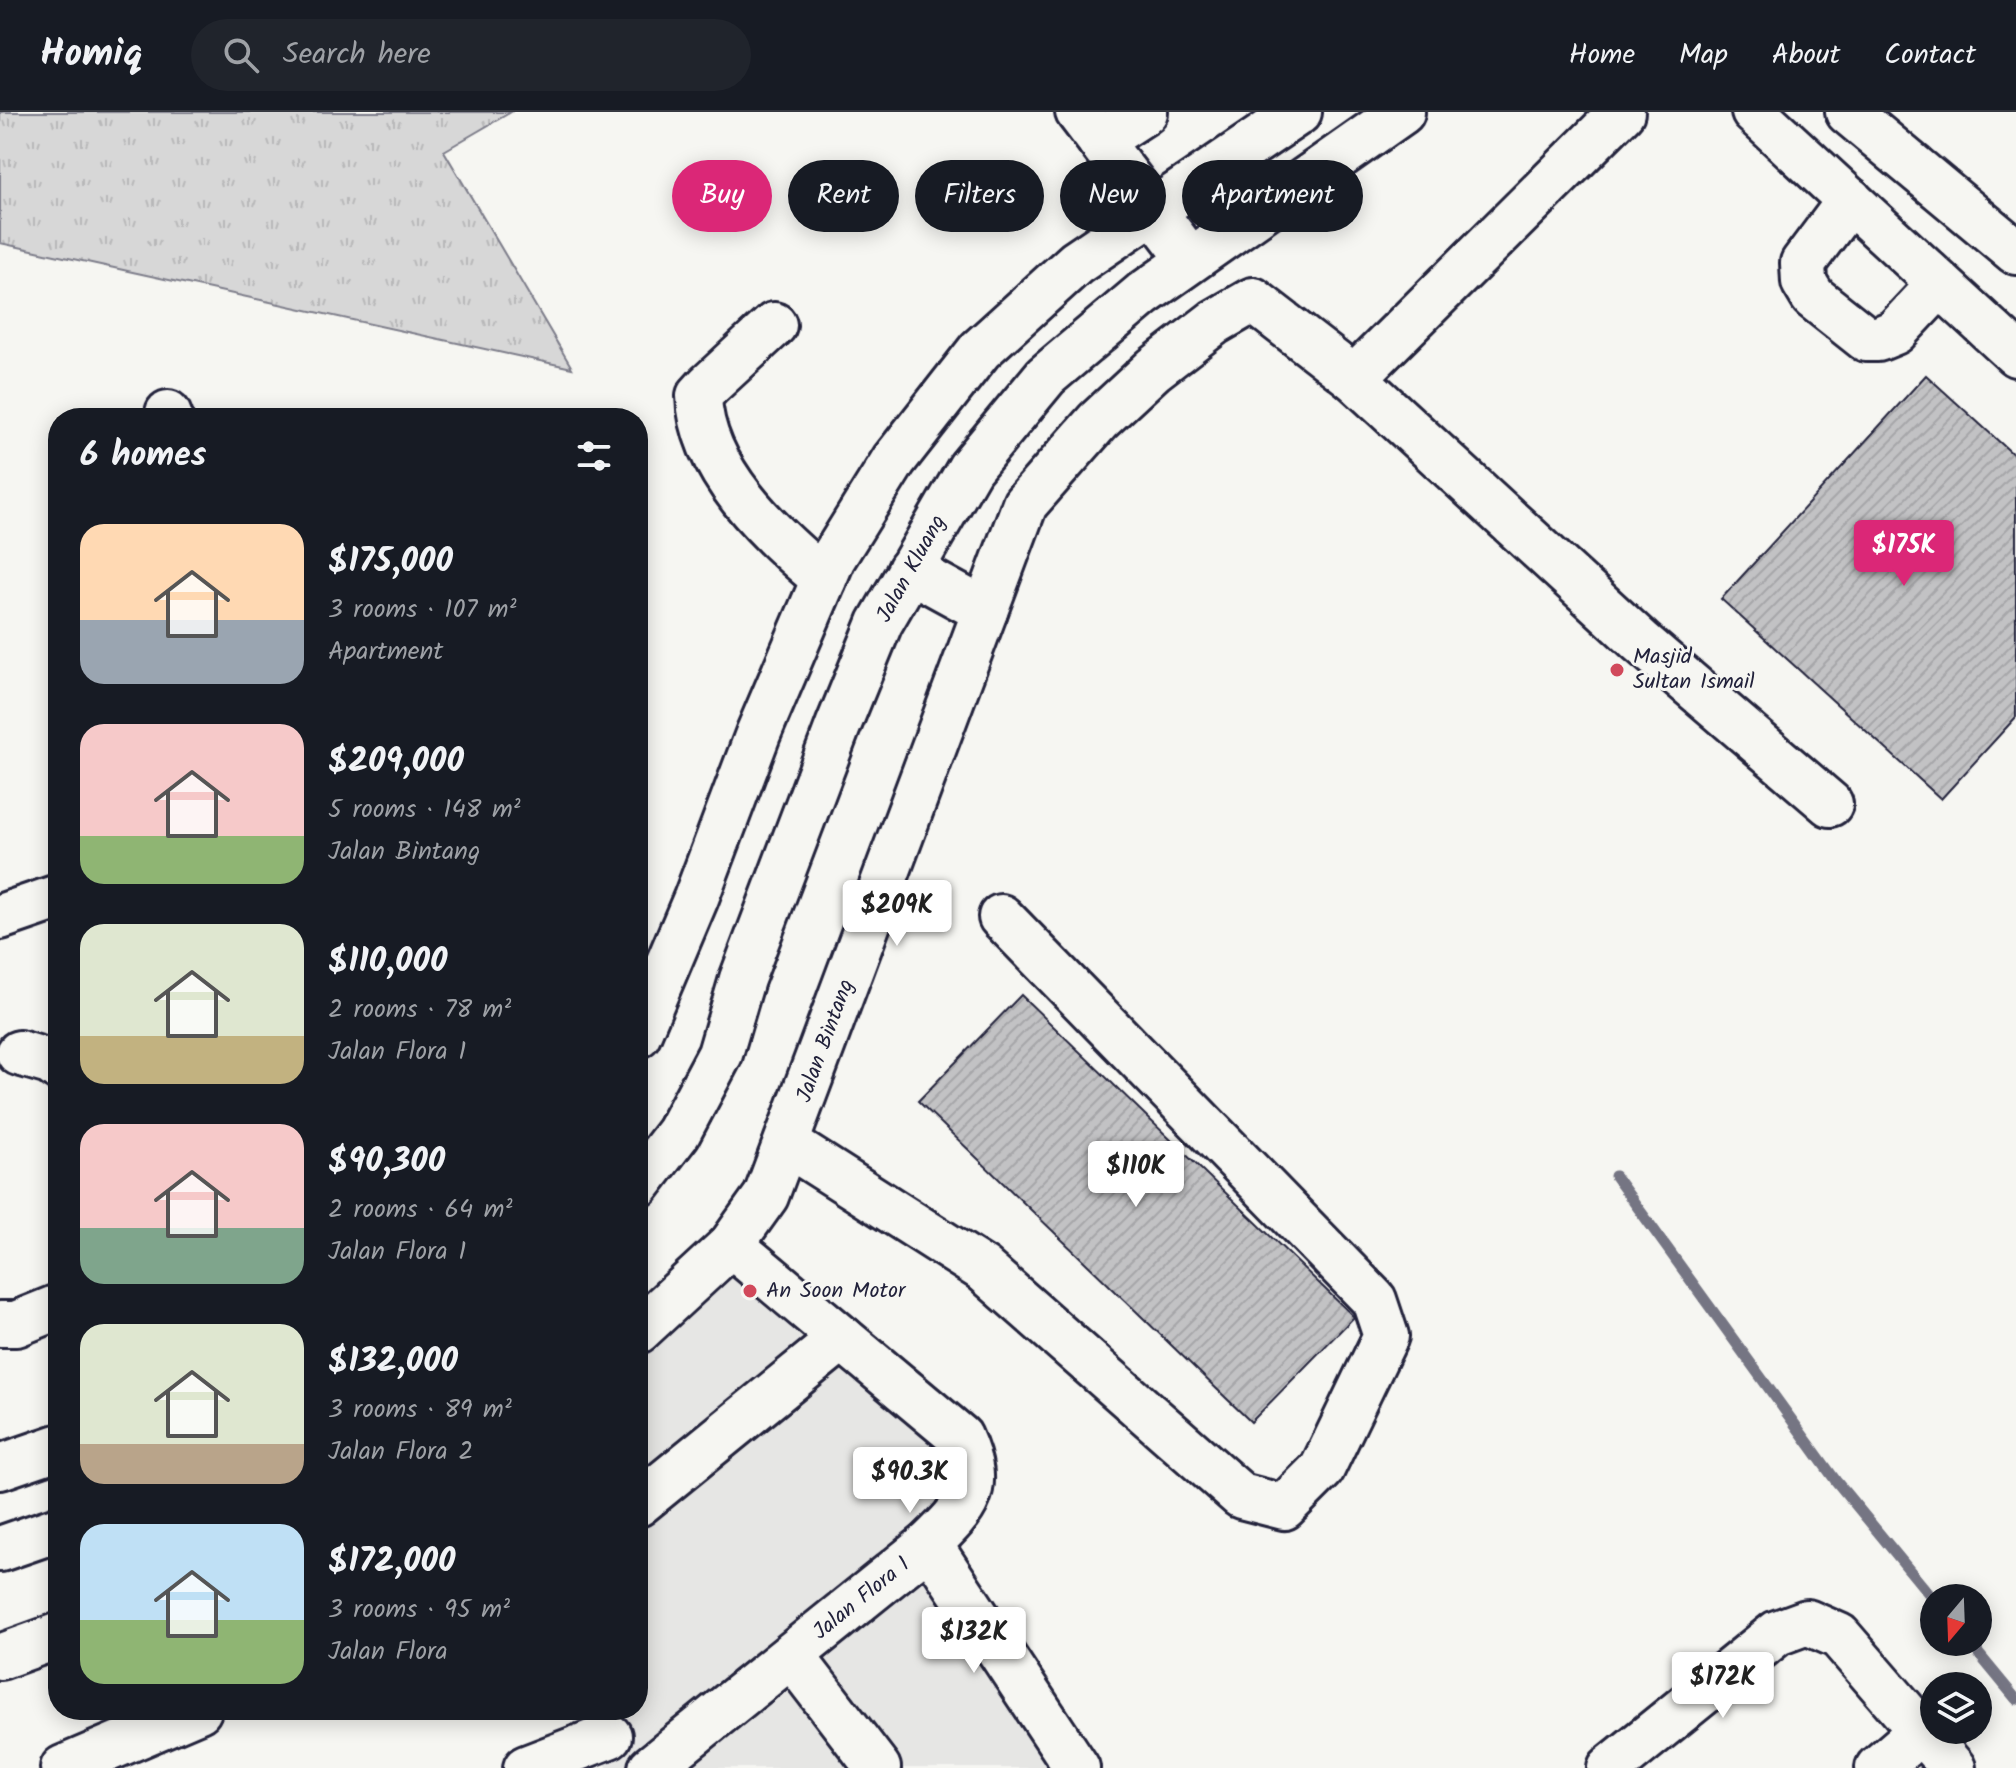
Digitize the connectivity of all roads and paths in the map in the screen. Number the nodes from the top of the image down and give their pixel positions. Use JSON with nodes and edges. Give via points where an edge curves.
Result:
{"nodes":[{"id":1,"x":1145,"y":112,"type":"edge"},
{"id":2,"x":1299,"y":112,"type":"edge"},
{"id":3,"x":1402,"y":112,"type":"edge"},
{"id":4,"x":1622,"y":112,"type":"edge"},
{"id":5,"x":1754,"y":112,"type":"edge"},
{"id":6,"x":1847,"y":112,"type":"edge"},
{"id":7,"x":1089,"y":126,"type":"edge"},
{"id":8,"x":1805,"y":158,"type":"junction"},
{"id":9,"x":1115,"y":160,"type":"edge"},
{"id":10,"x":1166,"y":200,"type":"edge"},
{"id":11,"x":1850,"y":200,"type":"junction"},
{"id":12,"x":1166,"y":227,"type":"edge"},
{"id":13,"x":1120,"y":232,"type":"edge"},
{"id":14,"x":2016,"y":252,"type":"edge"},
{"id":15,"x":1190,"y":259,"type":"junction"},
{"id":16,"x":1939,"y":285,"type":"junction"},
{"id":17,"x":774,"y":325,"type":"dead end"},
{"id":18,"x":2016,"y":354,"type":"edge"},
{"id":19,"x":1354,"y":378,"type":"junction"},
{"id":20,"x":910,"y":570,"type":"junction"},
{"id":21,"x":824,"y":579,"type":"junction"},
{"id":22,"x":985,"y":611,"type":"junction"},
{"id":23,"x":1830,"y":804,"type":"dead end"},
{"id":24,"x":48,"y":900,"type":"edge"},
{"id":25,"x":0,"y":917,"type":"edge"},
{"id":26,"x":1001,"y":917,"type":"dead end"},
{"id":27,"x":648,"y":1011,"type":"edge"},
{"id":28,"x":787,"y":1144,"type":"junction"},
{"id":29,"x":648,"y":1172,"type":"edge"},
{"id":30,"x":731,"y":1245,"type":"junction"},
{"id":31,"x":48,"y":1311,"type":"edge"},
{"id":32,"x":648,"y":1322,"type":"edge"},
{"id":33,"x":0,"y":1324,"type":"edge"},
{"id":34,"x":842,"y":1338,"type":"junction"},
{"id":35,"x":48,"y":1450,"type":"edge"},
{"id":36,"x":0,"y":1467,"type":"edge"},
{"id":37,"x":648,"y":1496,"type":"edge"},
{"id":38,"x":48,"y":1532,"type":"edge"},
{"id":39,"x":929,"y":1544,"type":"junction"},
{"id":40,"x":0,"y":1549,"type":"edge"},
{"id":41,"x":48,"y":1640,"type":"edge"},
{"id":42,"x":792,"y":1656,"type":"junction"},
{"id":43,"x":0,"y":1657,"type":"edge"},
{"id":44,"x":176,"y":1720,"type":"edge"},
{"id":45,"x":1920,"y":1730,"type":"edge"},
{"id":46,"x":1920,"y":1732,"type":"edge"},
{"id":47,"x":612,"y":1738,"type":"edge"},
{"id":48,"x":1932,"y":1744,"type":"edge"},
{"id":49,"x":63,"y":1768,"type":"edge"},
{"id":50,"x":526,"y":1768,"type":"edge"},
{"id":51,"x":651,"y":1768,"type":"edge"},
{"id":52,"x":878,"y":1768,"type":"edge"},
{"id":53,"x":1077,"y":1768,"type":"edge"},
{"id":54,"x":1610,"y":1768,"type":"edge"},
{"id":55,"x":1878,"y":1768,"type":"edge"},
{"id":56,"x":1953,"y":1768,"type":"edge"}],
"edges":[{"from":1,"to":7,"type":"main road"},
{"from":2,"to":10,"type":"main road"},
{"from":3,"to":15,"type":"main road","name":"Jalan Kluang"},
{"from":4,"to":19,"type":"main road"},
{"from":5,"to":8,"type":"main road"},
{"from":6,"to":8,"type":"main road"},
{"from":6,"to":14,"type":"main road"},
{"from":7,"to":9,"type":"main road"},
{"from":8,"to":11,"type":"main road"},
{"from":11,"to":16,"type":"main road"},
{"from":11,"to":16,"type":"main road","via":[[1803,263],[1804,282],[1813,297],[1866,339],[1878,339],[1895,332]]},
{"from":12,"to":15,"type":"main road"},
{"from":13,"to":21,"type":"main road","via":[[1076,263],[980,350],[894,460]]},
{"from":15,"to":20,"type":"main road","name":"Jalan Kluang","via":[[1046,376],[970,468]]},
{"from":16,"to":18,"type":"main road"},
{"from":17,"to":21,"type":"main road","via":[[699,396],[699,411],[722,474],[788,549]]},
{"from":19,"to":22,"type":"main road","name":"Jalan Bintang","via":[[1253,300],[1215,322],[1098,421],[1025,504]]},
{"from":19,"to":23,"type":"main road","via":[[1641,642]]},
{"from":20,"to":22,"type":"main road"},
{"from":20,"to":29,"type":"main road","name":"Jalan Kluang","via":[[880,623],[838,726],[742,979],[720,1054],[678,1133]]},
{"from":21,"to":27,"type":"main road"},
{"from":22,"to":28,"type":"main road","name":"Jalan Bintang"},
{"from":24,"to":25,"type":"main road"},
{"from":26,"to":28,"type":"main road","via":[[1374,1300],[1386,1336],[1322,1469],[1284,1507],[1241,1496],[983,1269]]},
{"from":28,"to":30,"type":"main road","name":"Jalan Bintang","via":[[766,1196]]},
{"from":30,"to":32,"type":"main road","name":"Jalan Bintang"},
{"from":30,"to":34,"type":"main road","name":"Jalan Flora 1"},
{"from":31,"to":33,"type":"main road","via":[[16,1324]]},
{"from":34,"to":37,"type":"main road"},
{"from":34,"to":39,"type":"main road","name":"Jalan Flora 1","via":[[960,1437],[970,1460],[971,1490],[958,1515]]},
{"from":35,"to":36,"type":"main road"},
{"from":38,"to":40,"type":"main road"},
{"from":39,"to":42,"type":"main road","name":"Jalan Flora 1"},
{"from":39,"to":53,"type":"main road"},
{"from":41,"to":43,"type":"main road"},
{"from":42,"to":51,"type":"main road","name":"Jalan Flora 1"},
{"from":42,"to":52,"type":"main road"},
{"from":44,"to":49,"type":"main road"},
{"from":45,"to":54,"type":"main road","via":[[1839,1636],[1807,1622],[1777,1633]]},
{"from":46,"to":55,"type":"main road"},
{"from":47,"to":50,"type":"main road"},
{"from":48,"to":56,"type":"main road"}]}
